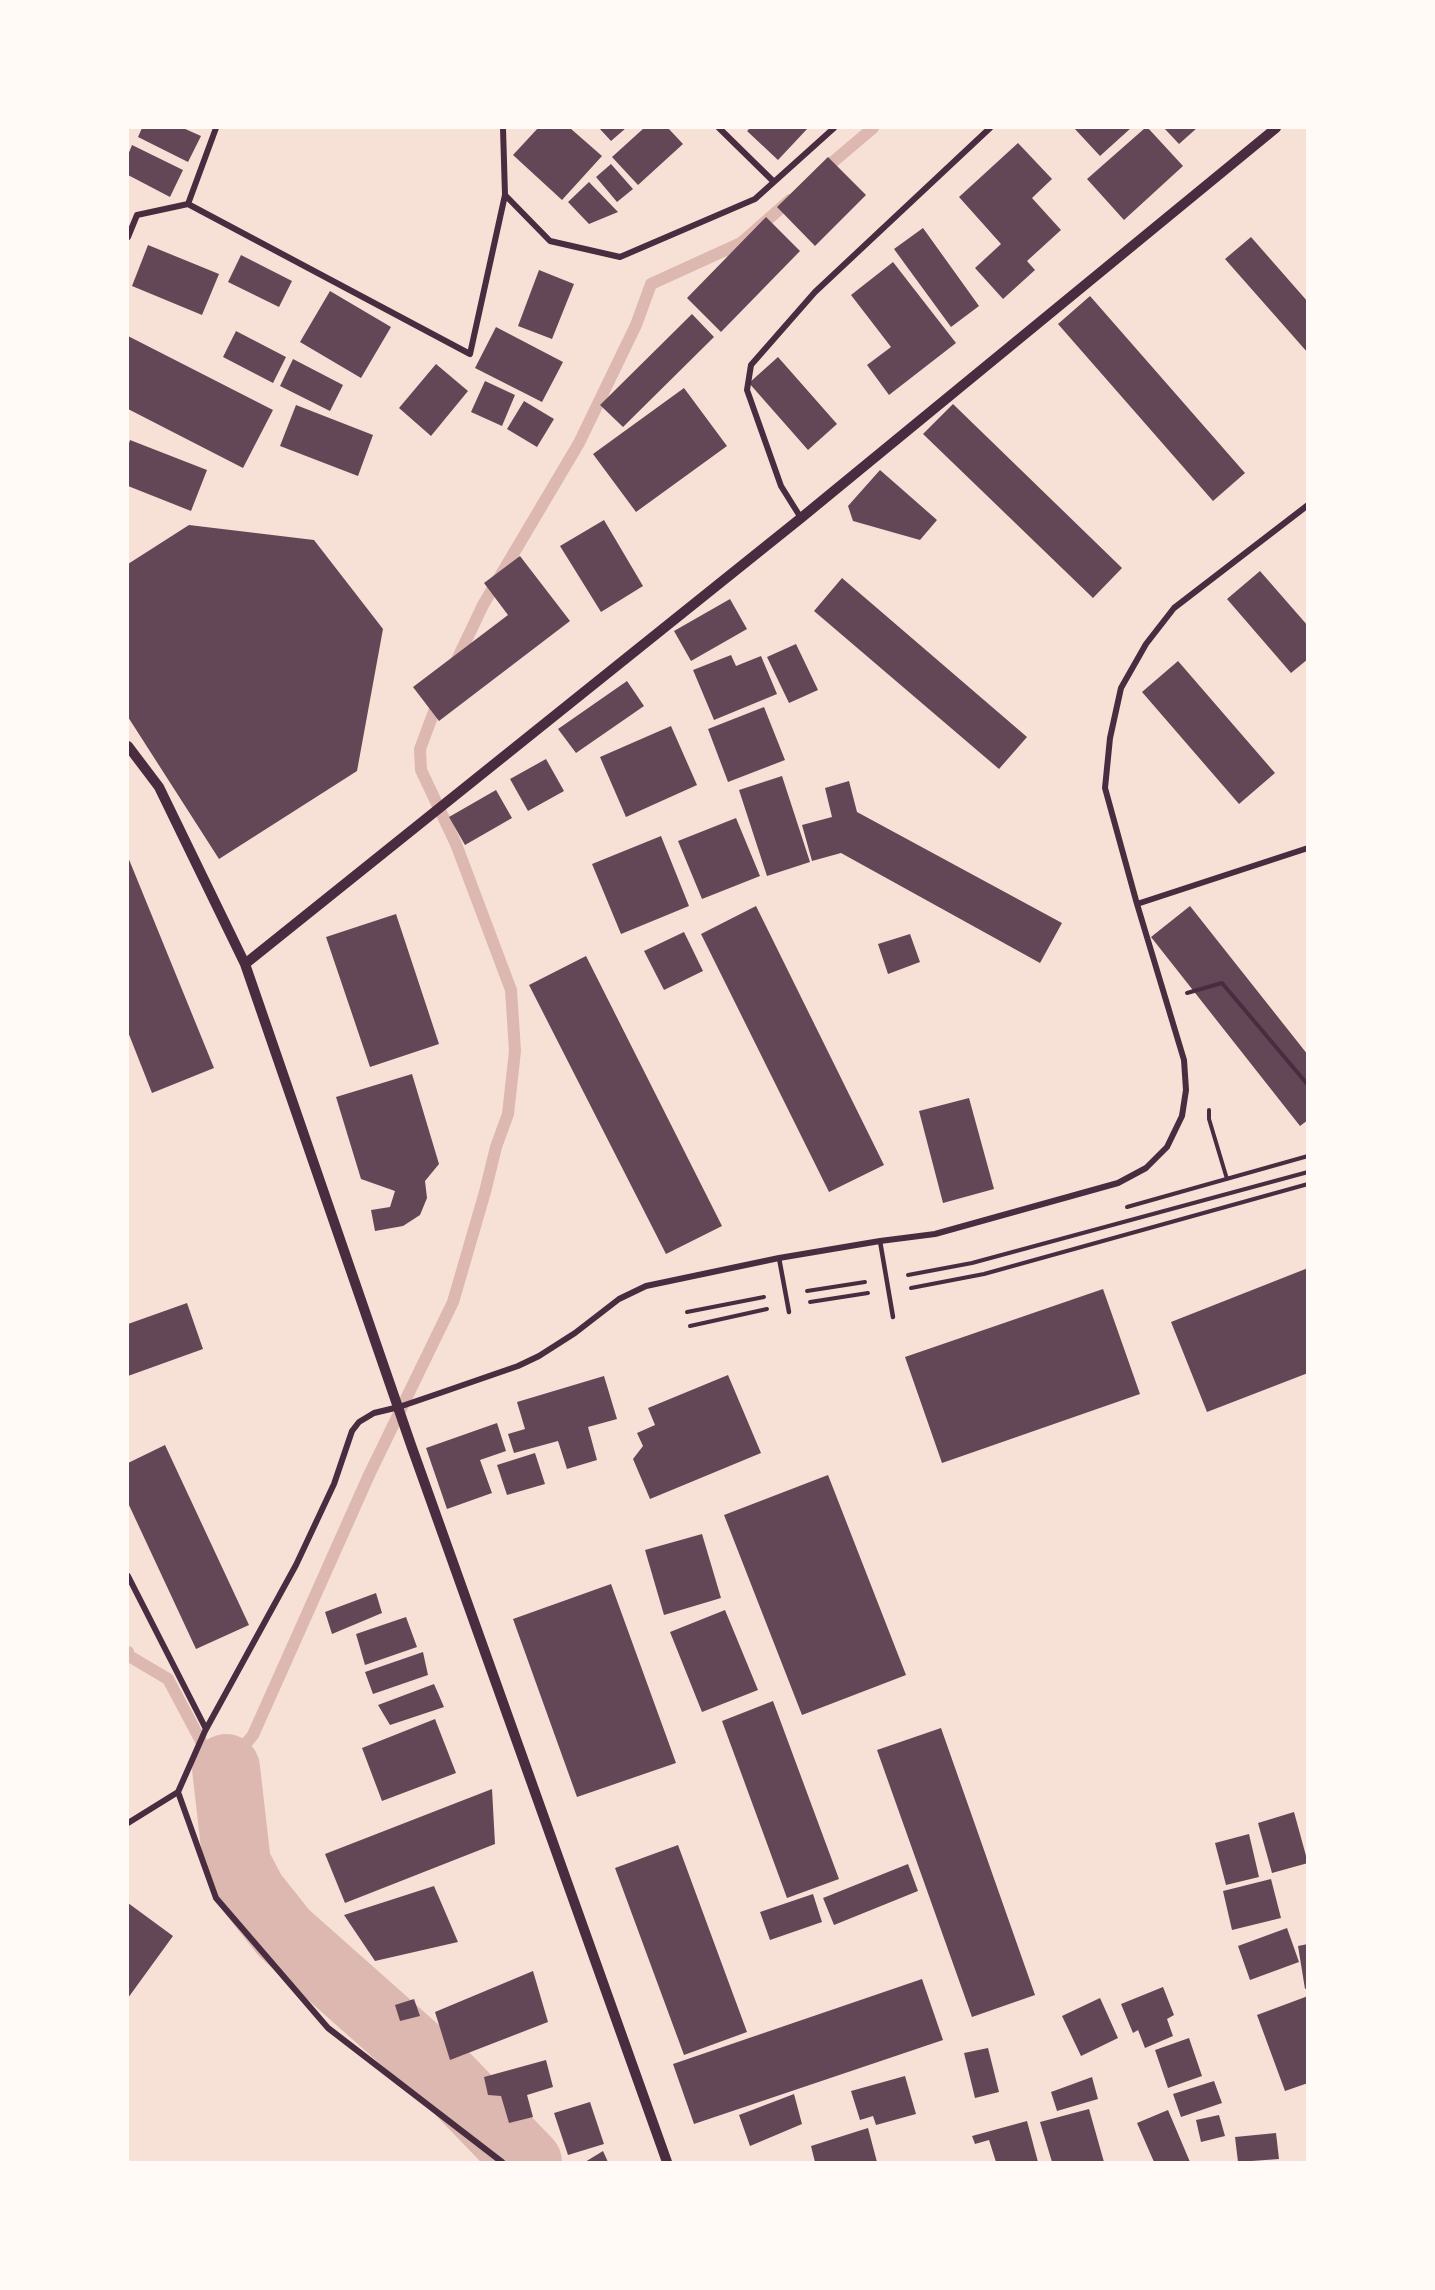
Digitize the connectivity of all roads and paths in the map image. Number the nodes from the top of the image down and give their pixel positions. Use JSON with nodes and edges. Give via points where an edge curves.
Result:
{"nodes":[{"id":1,"x":216,"y":128,"type":"edge"},
{"id":2,"x":503,"y":128,"type":"edge"},
{"id":3,"x":719,"y":128,"type":"edge"},
{"id":4,"x":834,"y":128,"type":"edge"},
{"id":5,"x":990,"y":128,"type":"edge"},
{"id":6,"x":1276,"y":128,"type":"edge"},
{"id":7,"x":774,"y":182,"type":"junction"},
{"id":8,"x":505,"y":195,"type":"junction"},
{"id":9,"x":188,"y":204,"type":"junction"},
{"id":10,"x":128,"y":237,"type":"edge"},
{"id":11,"x":1308,"y":505,"type":"edge"},
{"id":12,"x":801,"y":518,"type":"junction"},
{"id":13,"x":128,"y":746,"type":"edge"},
{"id":14,"x":1308,"y":848,"type":"edge"},
{"id":15,"x":1137,"y":904,"type":"junction"},
{"id":16,"x":245,"y":964,"type":"junction"},
{"id":17,"x":1166,"y":1000,"type":"junction"},
{"id":18,"x":1308,"y":1085,"type":"edge"},
{"id":19,"x":1308,"y":1172,"type":"edge"},
{"id":20,"x":1308,"y":1184,"type":"edge"},
{"id":21,"x":880,"y":1240,"type":"junction"},
{"id":22,"x":779,"y":1258,"type":"junction"},
{"id":23,"x":886,"y":1278,"type":"junction"},
{"id":24,"x":888,"y":1291,"type":"junction"},
{"id":25,"x":786,"y":1294,"type":"junction"},
{"id":26,"x":789,"y":1309,"type":"junction"},
{"id":27,"x":687,"y":1312,"type":"dead end"},
{"id":28,"x":893,"y":1317,"type":"dead end"},
{"id":29,"x":690,"y":1326,"type":"dead end"},
{"id":30,"x":399,"y":1407,"type":"junction"},
{"id":31,"x":128,"y":1576,"type":"edge"},
{"id":32,"x":206,"y":1730,"type":"junction"},
{"id":33,"x":178,"y":1792,"type":"junction"},
{"id":34,"x":128,"y":1823,"type":"edge"},
{"id":35,"x":502,"y":2163,"type":"edge"},
{"id":36,"x":667,"y":2163,"type":"edge"}],
"edges":[{"from":1,"to":9,"type":"street"},
{"from":2,"to":8,"type":"street"},
{"from":3,"to":7,"type":"street"},
{"from":4,"to":7,"type":"street"},
{"from":5,"to":12,"type":"street","via":[[815,292],[751,365],[747,390],[781,486]]},
{"from":6,"to":12,"type":"street"},
{"from":7,"to":8,"type":"street","via":[[755,199],[620,257],[550,241]]},
{"from":8,"to":9,"type":"street","via":[[470,354]]},
{"from":9,"to":10,"type":"street","via":[[137,215]]},
{"from":11,"to":15,"type":"street","via":[[1174,608],[1146,644],[1121,688],[1105,788]]},
{"from":12,"to":16,"type":"street"},
{"from":13,"to":16,"type":"street","via":[[159,787]]},
{"from":14,"to":15,"type":"street"},
{"from":15,"to":17,"type":"street"},
{"from":16,"to":30,"type":"street"},
{"from":17,"to":18,"type":"path","via":[[1222,983]]},
{"from":17,"to":21,"type":"street","via":[[1184,1060],[1186,1089],[1182,1116],[1167,1147],[1146,1168],[1118,1183],[935,1234]]},
{"from":19,"to":23,"type":"path","via":[[972,1263]]},
{"from":20,"to":24,"type":"path","via":[[984,1274]]},
{"from":21,"to":22,"type":"street"},
{"from":21,"to":23,"type":"lane"},
{"from":22,"to":25,"type":"lane"},
{"from":22,"to":30,"type":"street","via":[[646,1286],[619,1299],[539,1356]]},
{"from":23,"to":24,"type":"lane"},
{"from":23,"to":25,"type":"path"},
{"from":24,"to":26,"type":"path"},
{"from":24,"to":28,"type":"lane"},
{"from":25,"to":26,"type":"lane"},
{"from":25,"to":27,"type":"path"},
{"from":26,"to":29,"type":"path"},
{"from":30,"to":32,"type":"street","via":[[374,1413],[352,1431],[334,1484],[296,1565]]},
{"from":30,"to":36,"type":"street"},
{"from":31,"to":32,"type":"street"},
{"from":32,"to":33,"type":"street"},
{"from":33,"to":34,"type":"street"},
{"from":33,"to":35,"type":"street","via":[[216,1898],[328,2028]]}]}
